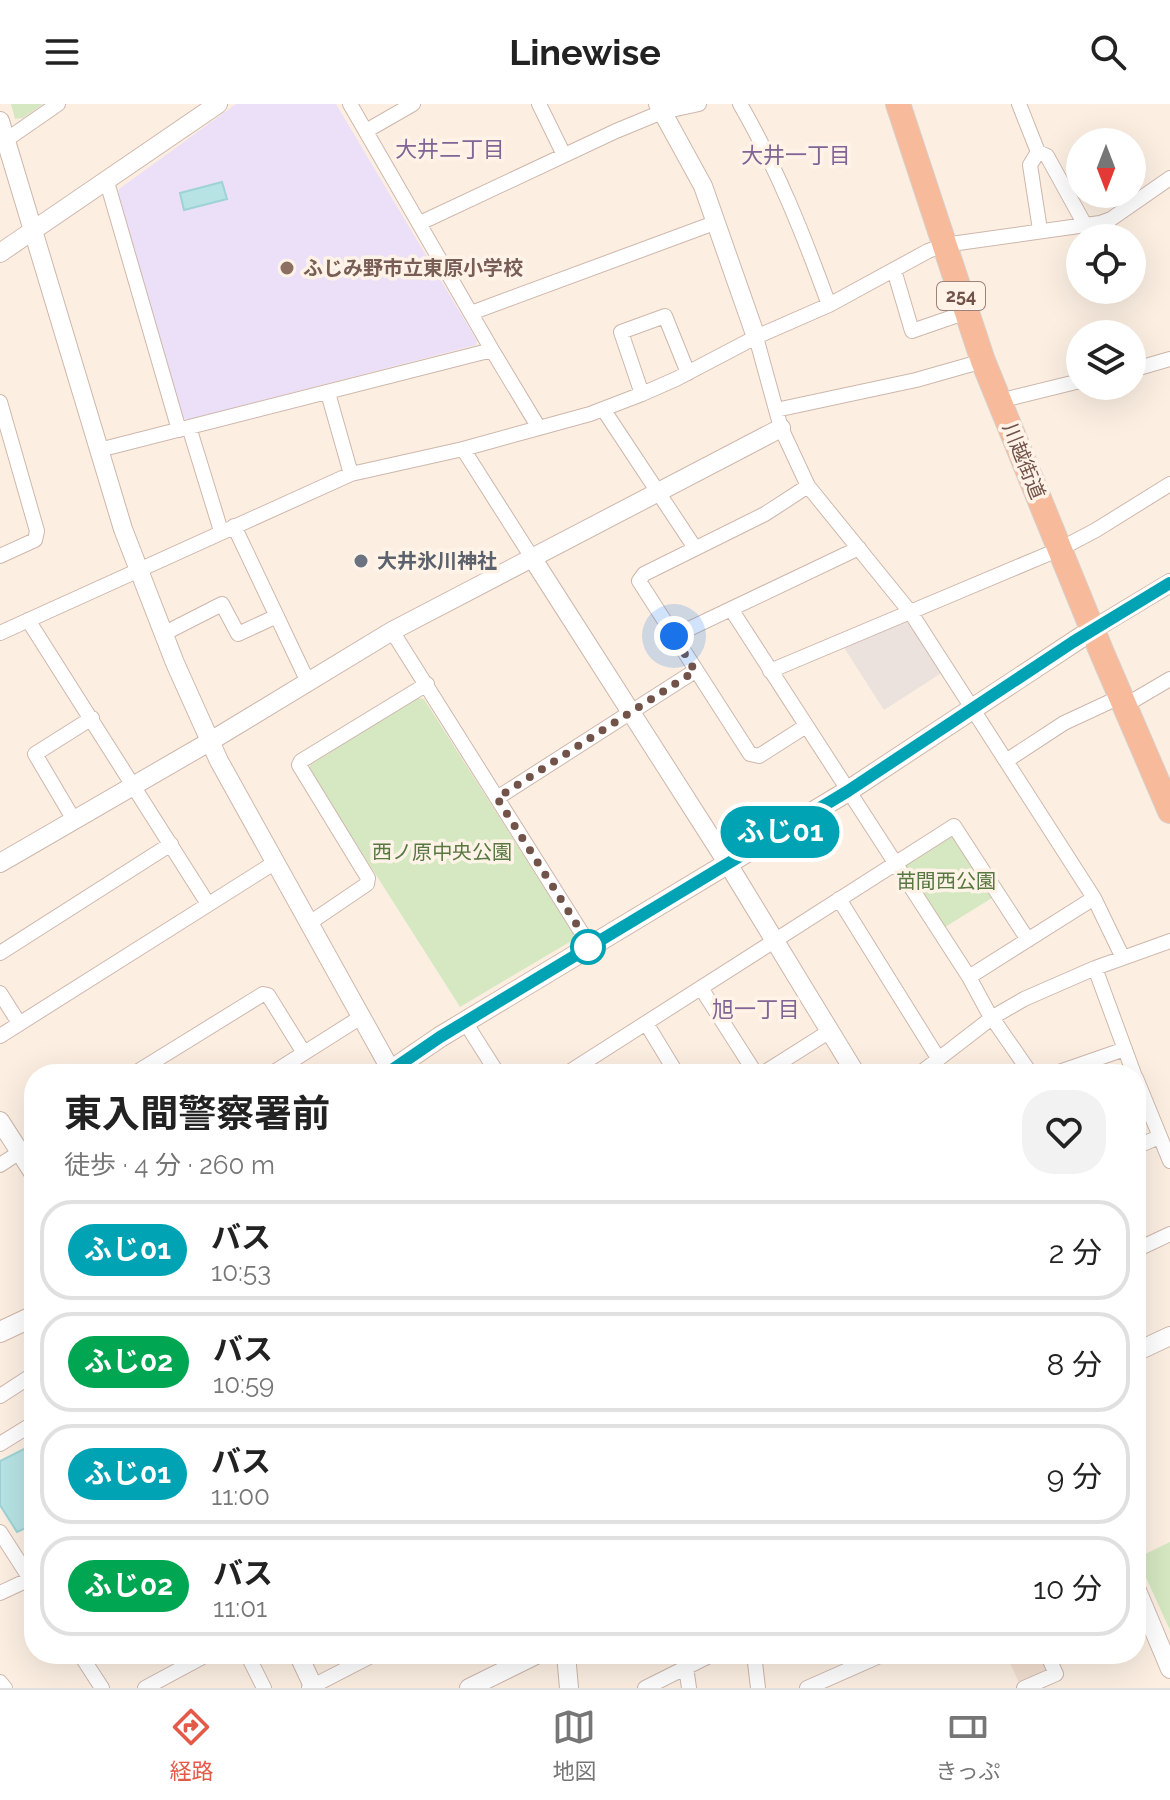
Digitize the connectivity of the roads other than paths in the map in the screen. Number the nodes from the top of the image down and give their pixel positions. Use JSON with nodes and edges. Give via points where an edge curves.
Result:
{"nodes":[{"id":1,"x":58,"y":104,"type":"edge"},
{"id":2,"x":218,"y":104,"type":"edge"},
{"id":3,"x":350,"y":104,"type":"edge"},
{"id":4,"x":413,"y":104,"type":"edge"},
{"id":5,"x":539,"y":104,"type":"edge"},
{"id":6,"x":699,"y":104,"type":"edge"},
{"id":7,"x":740,"y":104,"type":"edge"},
{"id":8,"x":898,"y":104,"type":"edge"},
{"id":9,"x":1019,"y":104,"type":"edge"},
{"id":10,"x":660,"y":108,"type":"edge"},
{"id":11,"x":0,"y":121,"type":"edge"},
{"id":12,"x":366,"y":131,"type":"junction"},
{"id":13,"x":6,"y":140,"type":"junction"},
{"id":14,"x":1038,"y":152,"type":"junction"},
{"id":15,"x":564,"y":155,"type":"junction"},
{"id":16,"x":1170,"y":178,"type":"edge"},
{"id":17,"x":107,"y":182,"type":"junction"},
{"id":18,"x":717,"y":222,"type":"junction"},
{"id":19,"x":420,"y":223,"type":"junction"},
{"id":20,"x":1084,"y":224,"type":"edge"},
{"id":21,"x":1089,"y":224,"type":"edge"},
{"id":22,"x":1066,"y":227,"type":"edge"},
{"id":23,"x":32,"y":230,"type":"junction"},
{"id":24,"x":1040,"y":230,"type":"junction"},
{"id":25,"x":944,"y":245,"type":"junction"},
{"id":26,"x":0,"y":253,"type":"edge"},
{"id":27,"x":894,"y":270,"type":"junction"},
{"id":28,"x":829,"y":305,"type":"junction"},
{"id":29,"x":967,"y":312,"type":"junction"},
{"id":30,"x":471,"y":313,"type":"junction"},
{"id":31,"x":756,"y":337,"type":"junction"},
{"id":32,"x":492,"y":350,"type":"junction"},
{"id":33,"x":1170,"y":359,"type":"edge"},
{"id":34,"x":983,"y":361,"type":"junction"},
{"id":35,"x":1146,"y":366,"type":"edge"},
{"id":36,"x":688,"y":373,"type":"junction"},
{"id":37,"x":1066,"y":384,"type":"edge"},
{"id":38,"x":328,"y":393,"type":"junction"},
{"id":39,"x":642,"y":394,"type":"junction"},
{"id":40,"x":999,"y":401,"type":"junction"},
{"id":41,"x":0,"y":402,"type":"edge"},
{"id":42,"x":603,"y":409,"type":"junction"},
{"id":43,"x":778,"y":419,"type":"junction"},
{"id":44,"x":539,"y":428,"type":"junction"},
{"id":45,"x":184,"y":429,"type":"junction"},
{"id":46,"x":463,"y":449,"type":"junction"},
{"id":47,"x":99,"y":450,"type":"junction"},
{"id":48,"x":351,"y":474,"type":"junction"},
{"id":49,"x":1170,"y":484,"type":"edge"},
{"id":50,"x":808,"y":486,"type":"junction"},
{"id":51,"x":658,"y":493,"type":"junction"},
{"id":52,"x":227,"y":529,"type":"junction"},
{"id":53,"x":695,"y":548,"type":"junction"},
{"id":54,"x":859,"y":548,"type":"junction"},
{"id":55,"x":1060,"y":549,"type":"junction"},
{"id":56,"x":0,"y":556,"type":"edge"},
{"id":57,"x":531,"y":556,"type":"junction"},
{"id":58,"x":138,"y":570,"type":"junction"},
{"id":59,"x":1170,"y":583,"type":"edge"},
{"id":60,"x":731,"y":609,"type":"junction"},
{"id":61,"x":911,"y":613,"type":"junction"},
{"id":62,"x":277,"y":616,"type":"junction"},
{"id":63,"x":28,"y":620,"type":"junction"},
{"id":64,"x":1092,"y":630,"type":"junction"},
{"id":65,"x":392,"y":631,"type":"junction"},
{"id":66,"x":0,"y":633,"type":"edge"},
{"id":67,"x":163,"y":634,"type":"junction"},
{"id":68,"x":674,"y":636,"type":"junction"},
{"id":69,"x":695,"y":671,"type":"junction"},
{"id":70,"x":770,"y":671,"type":"junction"},
{"id":71,"x":1170,"y":679,"type":"edge"},
{"id":72,"x":308,"y":682,"type":"junction"},
{"id":73,"x":427,"y":684,"type":"junction"},
{"id":74,"x":1122,"y":701,"type":"junction"},
{"id":75,"x":972,"y":709,"type":"junction"},
{"id":76,"x":631,"y":711,"type":"junction"},
{"id":77,"x":92,"y":718,"type":"junction"},
{"id":78,"x":806,"y":726,"type":"junction"},
{"id":79,"x":209,"y":742,"type":"junction"},
{"id":80,"x":1006,"y":761,"type":"junction"},
{"id":81,"x":134,"y":785,"type":"junction"},
{"id":82,"x":848,"y":791,"type":"junction"},
{"id":83,"x":497,"y":798,"type":"junction"},
{"id":84,"x":1170,"y":811,"type":"edge"},
{"id":85,"x":74,"y":820,"type":"junction"},
{"id":86,"x":171,"y":844,"type":"junction"},
{"id":87,"x":1,"y":861,"type":"edge"},
{"id":88,"x":274,"y":863,"type":"junction"},
{"id":89,"x":894,"y":863,"type":"junction"},
{"id":90,"x":728,"y":864,"type":"junction"},
{"id":91,"x":1094,"y":898,"type":"junction"},
{"id":92,"x":839,"y":899,"type":"junction"},
{"id":93,"x":208,"y":904,"type":"junction"},
{"id":94,"x":308,"y":924,"type":"junction"},
{"id":95,"x":775,"y":940,"type":"junction"},
{"id":96,"x":1028,"y":940,"type":"junction"},
{"id":97,"x":1170,"y":941,"type":"edge"},
{"id":98,"x":590,"y":946,"type":"junction"},
{"id":99,"x":0,"y":953,"type":"edge"},
{"id":100,"x":1123,"y":958,"type":"junction"},
{"id":101,"x":1095,"y":968,"type":"junction"},
{"id":102,"x":969,"y":977,"type":"junction"},
{"id":103,"x":701,"y":988,"type":"junction"},
{"id":104,"x":0,"y":993,"type":"edge"},
{"id":105,"x":361,"y":1017,"type":"junction"},
{"id":106,"x":993,"y":1017,"type":"junction"},
{"id":107,"x":465,"y":1022,"type":"junction"},
{"id":108,"x":19,"y":1023,"type":"junction"},
{"id":109,"x":646,"y":1023,"type":"junction"},
{"id":110,"x":830,"y":1031,"type":"junction"},
{"id":111,"x":0,"y":1036,"type":"edge"},
{"id":112,"x":1125,"y":1049,"type":"junction"},
{"id":113,"x":304,"y":1053,"type":"junction"},
{"id":114,"x":938,"y":1058,"type":"junction"},
{"id":115,"x":150,"y":1064,"type":"edge"},
{"id":116,"x":287,"y":1064,"type":"edge"},
{"id":117,"x":385,"y":1064,"type":"edge"},
{"id":118,"x":403,"y":1064,"type":"edge"},
{"id":119,"x":492,"y":1064,"type":"edge"},
{"id":120,"x":582,"y":1064,"type":"edge"},
{"id":121,"x":671,"y":1064,"type":"edge"},
{"id":122,"x":752,"y":1064,"type":"edge"},
{"id":123,"x":776,"y":1064,"type":"edge"},
{"id":124,"x":850,"y":1064,"type":"edge"},
{"id":125,"x":931,"y":1064,"type":"edge"},
{"id":126,"x":1024,"y":1064,"type":"edge"},
{"id":127,"x":1082,"y":1064,"type":"edge"},
{"id":128,"x":1130,"y":1064,"type":"edge"},
{"id":129,"x":1146,"y":1118,"type":"edge"},
{"id":130,"x":0,"y":1121,"type":"edge"},
{"id":131,"x":1159,"y":1137,"type":"junction"},
{"id":132,"x":1146,"y":1143,"type":"edge"},
{"id":133,"x":20,"y":1152,"type":"junction"},
{"id":134,"x":24,"y":1158,"type":"edge"},
{"id":135,"x":1170,"y":1161,"type":"edge"},
{"id":136,"x":0,"y":1165,"type":"edge"},
{"id":137,"x":1170,"y":1234,"type":"edge"},
{"id":138,"x":1146,"y":1245,"type":"edge"},
{"id":139,"x":24,"y":1321,"type":"edge"},
{"id":140,"x":0,"y":1332,"type":"edge"},
{"id":141,"x":1170,"y":1336,"type":"edge"},
{"id":142,"x":1146,"y":1347,"type":"edge"},
{"id":143,"x":24,"y":1380,"type":"edge"},
{"id":144,"x":0,"y":1396,"type":"edge"},
{"id":145,"x":24,"y":1429,"type":"edge"},
{"id":146,"x":0,"y":1444,"type":"edge"},
{"id":147,"x":0,"y":1532,"type":"edge"},
{"id":148,"x":24,"y":1570,"type":"edge"},
{"id":149,"x":24,"y":1585,"type":"edge"},
{"id":150,"x":0,"y":1593,"type":"edge"},
{"id":151,"x":1146,"y":1612,"type":"edge"},
{"id":152,"x":86,"y":1664,"type":"edge"},
{"id":153,"x":189,"y":1664,"type":"edge"},
{"id":154,"x":252,"y":1664,"type":"edge"},
{"id":155,"x":302,"y":1664,"type":"edge"},
{"id":156,"x":346,"y":1664,"type":"edge"},
{"id":157,"x":518,"y":1664,"type":"edge"},
{"id":158,"x":567,"y":1664,"type":"edge"},
{"id":159,"x":692,"y":1664,"type":"edge"},
{"id":160,"x":755,"y":1664,"type":"edge"},
{"id":161,"x":861,"y":1664,"type":"edge"},
{"id":162,"x":1052,"y":1664,"type":"edge"},
{"id":163,"x":686,"y":1667,"type":"junction"},
{"id":164,"x":1170,"y":1669,"type":"edge"},
{"id":165,"x":0,"y":1682,"type":"edge"},
{"id":166,"x":312,"y":1687,"type":"edge"},
{"id":167,"x":5,"y":1688,"type":"edge"},
{"id":168,"x":102,"y":1688,"type":"edge"},
{"id":169,"x":145,"y":1688,"type":"edge"},
{"id":170,"x":264,"y":1688,"type":"edge"},
{"id":171,"x":469,"y":1688,"type":"edge"},
{"id":172,"x":569,"y":1688,"type":"edge"},
{"id":173,"x":645,"y":1688,"type":"edge"},
{"id":174,"x":689,"y":1688,"type":"edge"},
{"id":175,"x":758,"y":1688,"type":"edge"},
{"id":176,"x":807,"y":1688,"type":"edge"},
{"id":177,"x":1024,"y":1688,"type":"edge"}],
"edges":[{"from":1,"to":13,"type":"street"},
{"from":2,"to":17,"type":"street"},
{"from":3,"to":12,"type":"street"},
{"from":4,"to":12,"type":"street"},
{"from":5,"to":15,"type":"street"},
{"from":6,"to":10,"type":"street"},
{"from":7,"to":28,"type":"street","via":[[789,201]]},
{"from":8,"to":25,"type":"highway","name":"川越街道","number":"254"},
{"from":9,"to":14,"type":"street"},
{"from":10,"to":15,"type":"street"},
{"from":10,"to":18,"type":"street"},
{"from":11,"to":13,"type":"street"},
{"from":12,"to":19,"type":"street"},
{"from":13,"to":23,"type":"street"},
{"from":14,"to":20,"type":"street","via":[[1047,156]]},
{"from":14,"to":24,"type":"street","via":[[1030,165]]},
{"from":15,"to":19,"type":"street"},
{"from":16,"to":21,"type":"street","via":[[1111,219]]},
{"from":17,"to":23,"type":"street"},
{"from":17,"to":45,"type":"street"},
{"from":18,"to":30,"type":"street"},
{"from":18,"to":31,"type":"street"},
{"from":19,"to":30,"type":"street"},
{"from":22,"to":24,"type":"street"},
{"from":23,"to":26,"type":"street"},
{"from":23,"to":47,"type":"street"},
{"from":24,"to":25,"type":"street"},
{"from":25,"to":27,"type":"street"},
{"from":25,"to":29,"type":"highway","name":"川越街道","number":"254"},
{"from":27,"to":28,"type":"street"},
{"from":27,"to":29,"type":"street","via":[[912,331]]},
{"from":28,"to":31,"type":"street"},
{"from":29,"to":34,"type":"highway","name":"川越街道","number":"254"},
{"from":30,"to":32,"type":"street"},
{"from":31,"to":36,"type":"street"},
{"from":31,"to":43,"type":"street"},
{"from":32,"to":38,"type":"street"},
{"from":32,"to":44,"type":"street"},
{"from":33,"to":35,"type":"street"},
{"from":34,"to":40,"type":"highway","name":"川越街道","number":"254"},
{"from":34,"to":43,"type":"street"},
{"from":36,"to":39,"type":"street"},
{"from":36,"to":39,"type":"street","via":[[665,316],[621,332]]},
{"from":37,"to":40,"type":"street"},
{"from":38,"to":45,"type":"street"},
{"from":38,"to":48,"type":"street"},
{"from":39,"to":42,"type":"street"},
{"from":40,"to":55,"type":"highway","name":"川越街道","number":"254"},
{"from":41,"to":56,"type":"street","via":[[37,531],[35,540]]},
{"from":42,"to":44,"type":"street"},
{"from":42,"to":51,"type":"street"},
{"from":43,"to":50,"type":"street"},
{"from":43,"to":51,"type":"street"},
{"from":44,"to":46,"type":"street"},
{"from":45,"to":47,"type":"street"},
{"from":45,"to":52,"type":"street"},
{"from":46,"to":48,"type":"street"},
{"from":46,"to":57,"type":"street"},
{"from":47,"to":58,"type":"street"},
{"from":48,"to":52,"type":"street"},
{"from":49,"to":55,"type":"street"},
{"from":50,"to":53,"type":"street"},
{"from":50,"to":54,"type":"street"},
{"from":51,"to":53,"type":"street"},
{"from":51,"to":57,"type":"street"},
{"from":52,"to":58,"type":"street"},
{"from":52,"to":62,"type":"street"},
{"from":53,"to":68,"type":"street","via":[[639,579]]},
{"from":54,"to":60,"type":"street"},
{"from":54,"to":61,"type":"street"},
{"from":55,"to":61,"type":"street"},
{"from":55,"to":64,"type":"highway","name":"川越街道","number":"254"},
{"from":57,"to":65,"type":"street"},
{"from":57,"to":76,"type":"street"},
{"from":58,"to":63,"type":"street"},
{"from":58,"to":67,"type":"street"},
{"from":59,"to":64,"type":"street"},
{"from":60,"to":68,"type":"street"},
{"from":60,"to":70,"type":"street"},
{"from":61,"to":70,"type":"street"},
{"from":61,"to":75,"type":"street"},
{"from":62,"to":67,"type":"street","via":[[238,634],[222,604]]},
{"from":62,"to":72,"type":"street"},
{"from":63,"to":66,"type":"street"},
{"from":63,"to":77,"type":"street"},
{"from":64,"to":74,"type":"highway","name":"川越街道","number":"254"},
{"from":64,"to":75,"type":"main road"},
{"from":65,"to":72,"type":"street"},
{"from":65,"to":73,"type":"street"},
{"from":67,"to":79,"type":"street"},
{"from":68,"to":69,"type":"street"},
{"from":69,"to":76,"type":"street"},
{"from":69,"to":78,"type":"street","via":[[752,756]]},
{"from":70,"to":78,"type":"street"},
{"from":71,"to":74,"type":"street"},
{"from":72,"to":79,"type":"street"},
{"from":73,"to":83,"type":"street"},
{"from":73,"to":94,"type":"street","via":[[299,765],[368,878],[367,884]]},
{"from":74,"to":80,"type":"street","via":[[1064,723]]},
{"from":74,"to":84,"type":"highway","name":"川越街道","number":"254"},
{"from":75,"to":80,"type":"street"},
{"from":75,"to":82,"type":"main road"},
{"from":76,"to":83,"type":"street"},
{"from":76,"to":90,"type":"street"},
{"from":77,"to":81,"type":"street"},
{"from":77,"to":85,"type":"street","via":[[35,754]]},
{"from":78,"to":82,"type":"street"},
{"from":79,"to":81,"type":"street"},
{"from":79,"to":88,"type":"street"},
{"from":80,"to":91,"type":"street"},
{"from":81,"to":85,"type":"street"},
{"from":81,"to":86,"type":"street"},
{"from":82,"to":89,"type":"street"},
{"from":82,"to":90,"type":"main road"},
{"from":83,"to":98,"type":"street"},
{"from":85,"to":87,"type":"street"},
{"from":86,"to":93,"type":"street"},
{"from":86,"to":99,"type":"street"},
{"from":88,"to":93,"type":"street"},
{"from":88,"to":94,"type":"street"},
{"from":89,"to":92,"type":"street"},
{"from":89,"to":96,"type":"street","via":[[954,826]]},
{"from":89,"to":102,"type":"street"},
{"from":90,"to":95,"type":"street"},
{"from":90,"to":98,"type":"main road"},
{"from":91,"to":96,"type":"street"},
{"from":91,"to":100,"type":"street"},
{"from":92,"to":95,"type":"street"},
{"from":92,"to":114,"type":"street"},
{"from":93,"to":108,"type":"street"},
{"from":94,"to":105,"type":"street"},
{"from":95,"to":103,"type":"street"},
{"from":95,"to":110,"type":"street"},
{"from":96,"to":102,"type":"street"},
{"from":97,"to":100,"type":"street"},
{"from":98,"to":107,"type":"main road"},
{"from":100,"to":101,"type":"street"},
{"from":101,"to":106,"type":"street"},
{"from":101,"to":112,"type":"street"},
{"from":102,"to":106,"type":"street"},
{"from":103,"to":109,"type":"street"},
{"from":103,"to":122,"type":"street"},
{"from":104,"to":108,"type":"street"},
{"from":105,"to":113,"type":"street"},
{"from":105,"to":117,"type":"street"},
{"from":106,"to":114,"type":"street"},
{"from":106,"to":126,"type":"street"},
{"from":107,"to":118,"type":"main road"},
{"from":107,"to":119,"type":"street"},
{"from":108,"to":111,"type":"street"},
{"from":109,"to":120,"type":"street"},
{"from":109,"to":121,"type":"street"},
{"from":110,"to":123,"type":"street"},
{"from":110,"to":124,"type":"street"},
{"from":112,"to":127,"type":"street"},
{"from":112,"to":128,"type":"street"},
{"from":113,"to":115,"type":"street","via":[[263,994]]},
{"from":113,"to":116,"type":"street"},
{"from":114,"to":125,"type":"street"},
{"from":129,"to":131,"type":"street"},
{"from":130,"to":133,"type":"street"},
{"from":131,"to":132,"type":"street"},
{"from":131,"to":135,"type":"street"},
{"from":133,"to":134,"type":"street"},
{"from":133,"to":136,"type":"street"},
{"from":137,"to":138,"type":"street"},
{"from":139,"to":140,"type":"main road"},
{"from":141,"to":142,"type":"street"},
{"from":143,"to":144,"type":"street"},
{"from":145,"to":146,"type":"street"},
{"from":147,"to":148,"type":"street"},
{"from":149,"to":150,"type":"street"},
{"from":151,"to":164,"type":"street"},
{"from":152,"to":168,"type":"street"},
{"from":153,"to":169,"type":"street"},
{"from":154,"to":170,"type":"street"},
{"from":155,"to":166,"type":"street"},
{"from":156,"to":166,"type":"street"},
{"from":157,"to":171,"type":"street"},
{"from":158,"to":172,"type":"street"},
{"from":159,"to":163,"type":"street"},
{"from":160,"to":175,"type":"street"},
{"from":161,"to":176,"type":"street"},
{"from":162,"to":177,"type":"street","via":[[1056,1674]]},
{"from":163,"to":173,"type":"street"},
{"from":163,"to":174,"type":"street"},
{"from":165,"to":167,"type":"street"}]}
